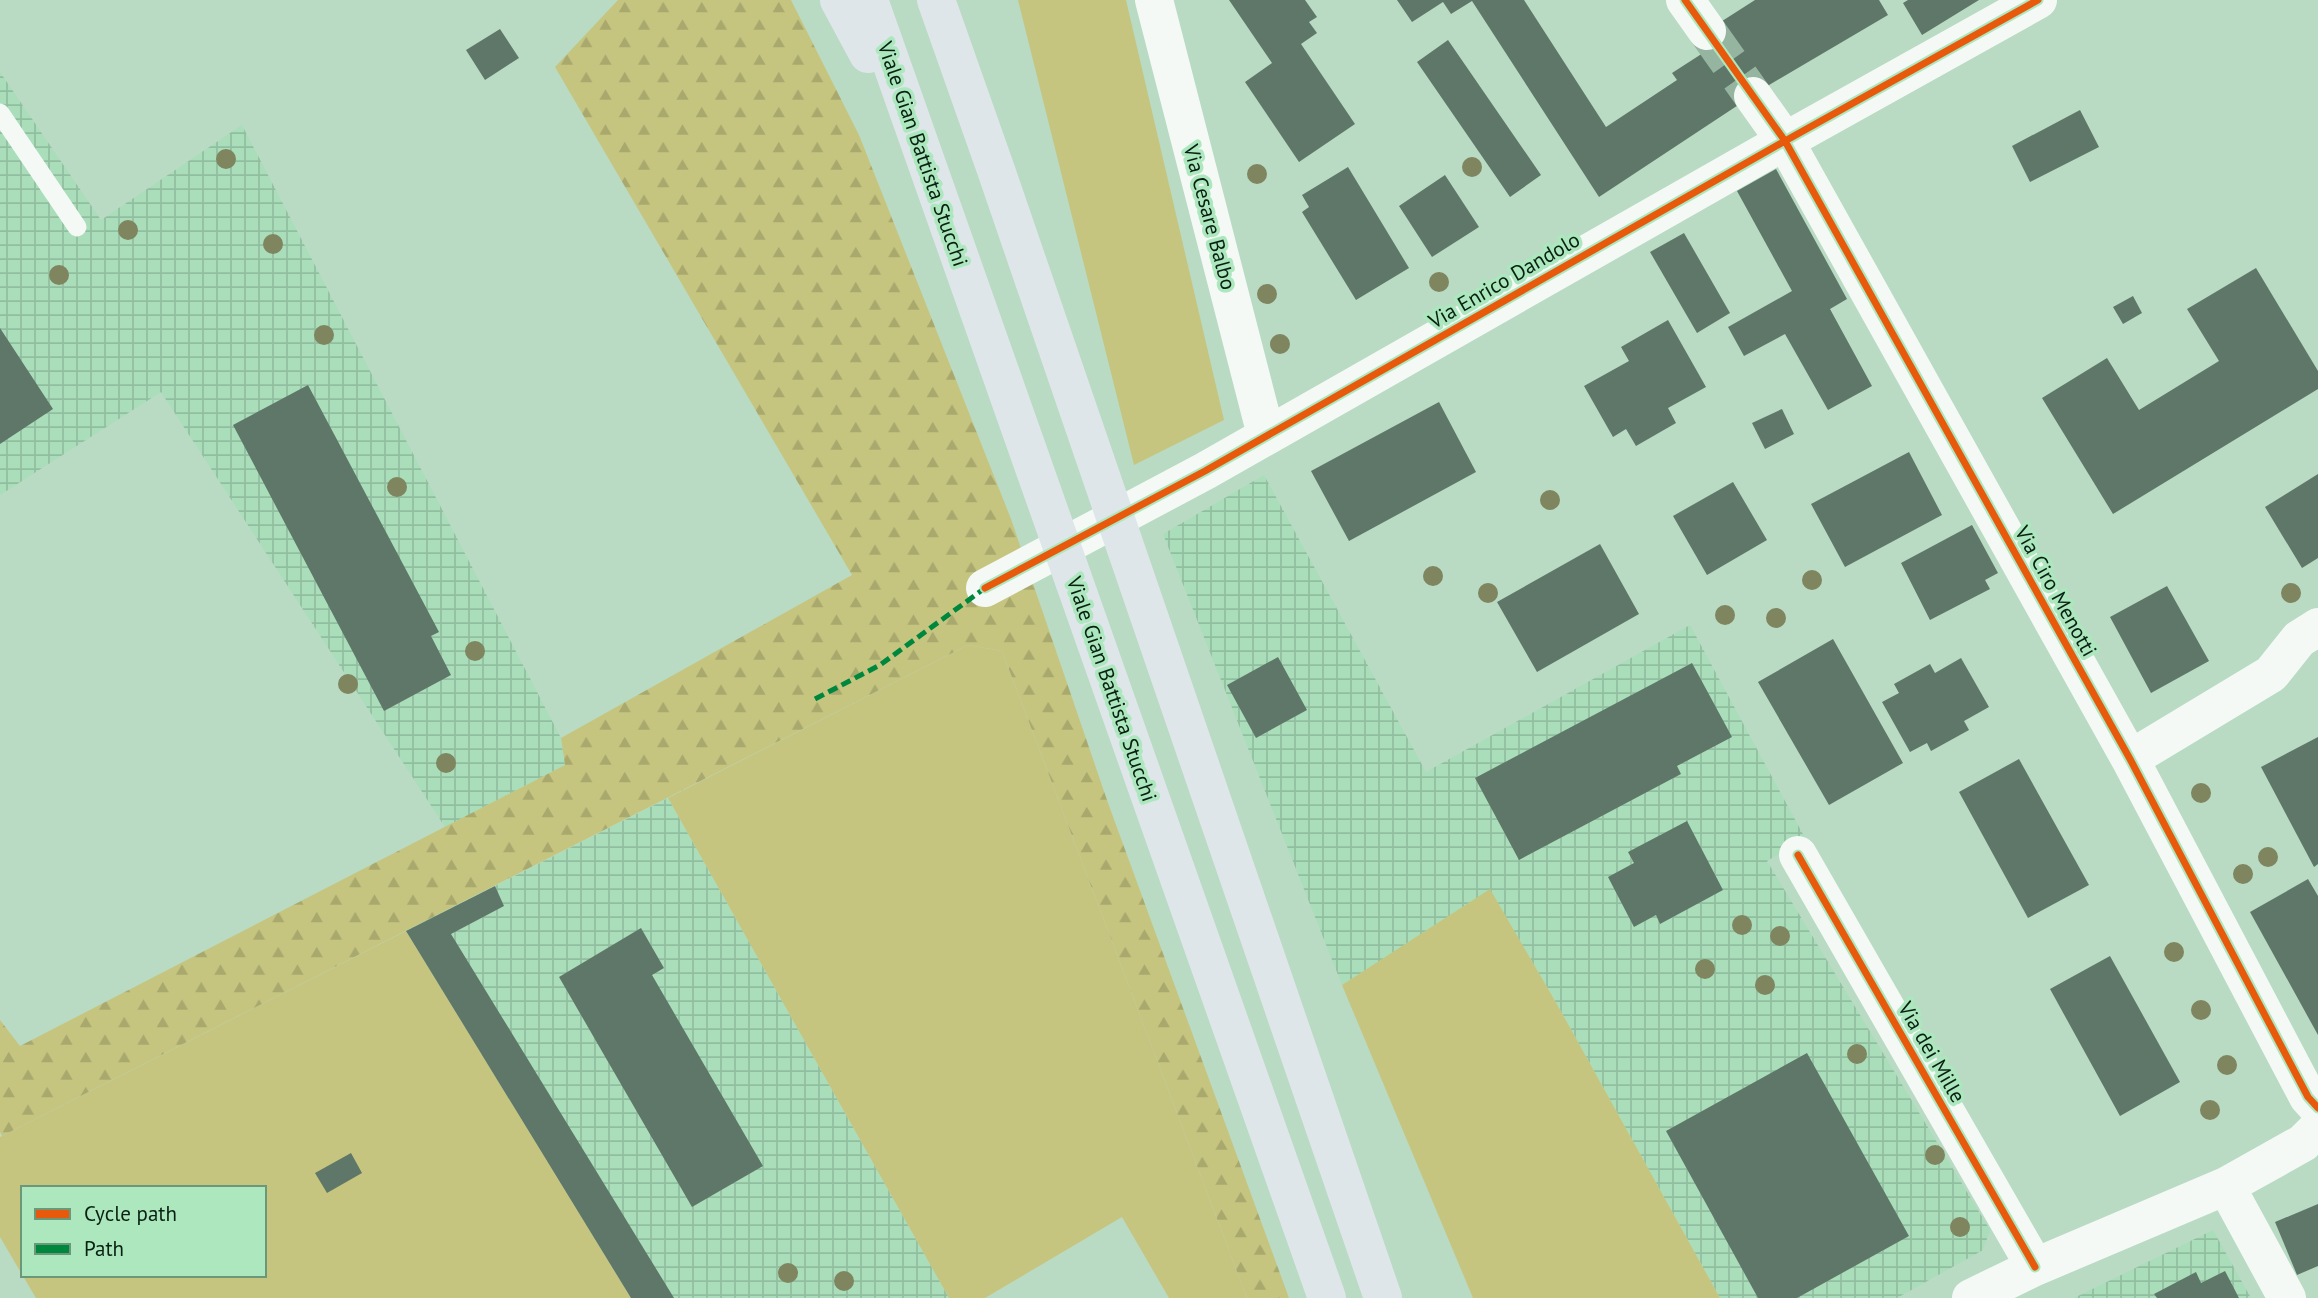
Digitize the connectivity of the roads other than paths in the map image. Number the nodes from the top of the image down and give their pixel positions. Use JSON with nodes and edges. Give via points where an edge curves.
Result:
{"nodes":[{"id":1,"x":839,"y":0,"type":"edge"},
{"id":2,"x":869,"y":0,"type":"edge"},
{"id":3,"x":936,"y":0,"type":"edge"},
{"id":4,"x":960,"y":0,"type":"edge"},
{"id":5,"x":1154,"y":0,"type":"edge"},
{"id":6,"x":1685,"y":0,"type":"edge"},
{"id":7,"x":2038,"y":0,"type":"edge"},
{"id":8,"x":1707,"y":31,"type":"tunnel mouth"},
{"id":9,"x":1753,"y":96,"type":"tunnel mouth"},
{"id":10,"x":0,"y":113,"type":"edge"},
{"id":11,"x":1785,"y":141,"type":"junction"},
{"id":12,"x":925,"y":160,"type":"junction"},
{"id":13,"x":996,"y":170,"type":"junction"},
{"id":14,"x":77,"y":227,"type":"dead end"},
{"id":15,"x":1266,"y":435,"type":"junction"},
{"id":16,"x":985,"y":588,"type":"dead end"},
{"id":17,"x":2318,"y":626,"type":"edge"},
{"id":18,"x":2130,"y":759,"type":"junction"},
{"id":19,"x":1798,"y":855,"type":"dead end"},
{"id":20,"x":2318,"y":1108,"type":"edge"},
{"id":21,"x":2318,"y":1129,"type":"edge"},
{"id":22,"x":2226,"y":1186,"type":"junction"},
{"id":23,"x":2035,"y":1267,"type":"junction"},
{"id":24,"x":1327,"y":1298,"type":"edge"},
{"id":25,"x":1383,"y":1298,"type":"edge"},
{"id":26,"x":1971,"y":1298,"type":"edge"},
{"id":27,"x":2287,"y":1298,"type":"edge"}],
"edges":[{"from":1,"to":12,"type":"highway"},
{"from":2,"to":12,"type":"highway","name":"Viale Gian Battista Stucchi"},
{"from":3,"to":13,"type":"highway"},
{"from":4,"to":13,"type":"highway"},
{"from":5,"to":15,"type":"street","name":"Via Cesare Balbo"},
{"from":6,"to":8,"type":"street"},
{"from":7,"to":11,"type":"street","name":"Via Enrico Dandolo"},
{"from":9,"to":11,"type":"street","name":"Via Ciro Menotti"},
{"from":10,"to":14,"type":"lane"},
{"from":11,"to":15,"type":"street","name":"Via Enrico Dandolo"},
{"from":11,"to":18,"type":"street","name":"Via Ciro Menotti"},
{"from":12,"to":24,"type":"highway","name":"Viale Gian Battista Stucchi"},
{"from":13,"to":25,"type":"highway"},
{"from":15,"to":16,"type":"street","name":"Via Enrico Dandolo"},
{"from":17,"to":18,"type":"street","via":[[2299,639],[2271,674]]},
{"from":18,"to":20,"type":"street","name":"Via Ciro Menotti"},
{"from":19,"to":23,"type":"street","name":"Via dei Mille"},
{"from":21,"to":22,"type":"street","via":[[2303,1143]]},
{"from":22,"to":23,"type":"street"},
{"from":22,"to":27,"type":"street"},
{"from":23,"to":26,"type":"street"}]}
